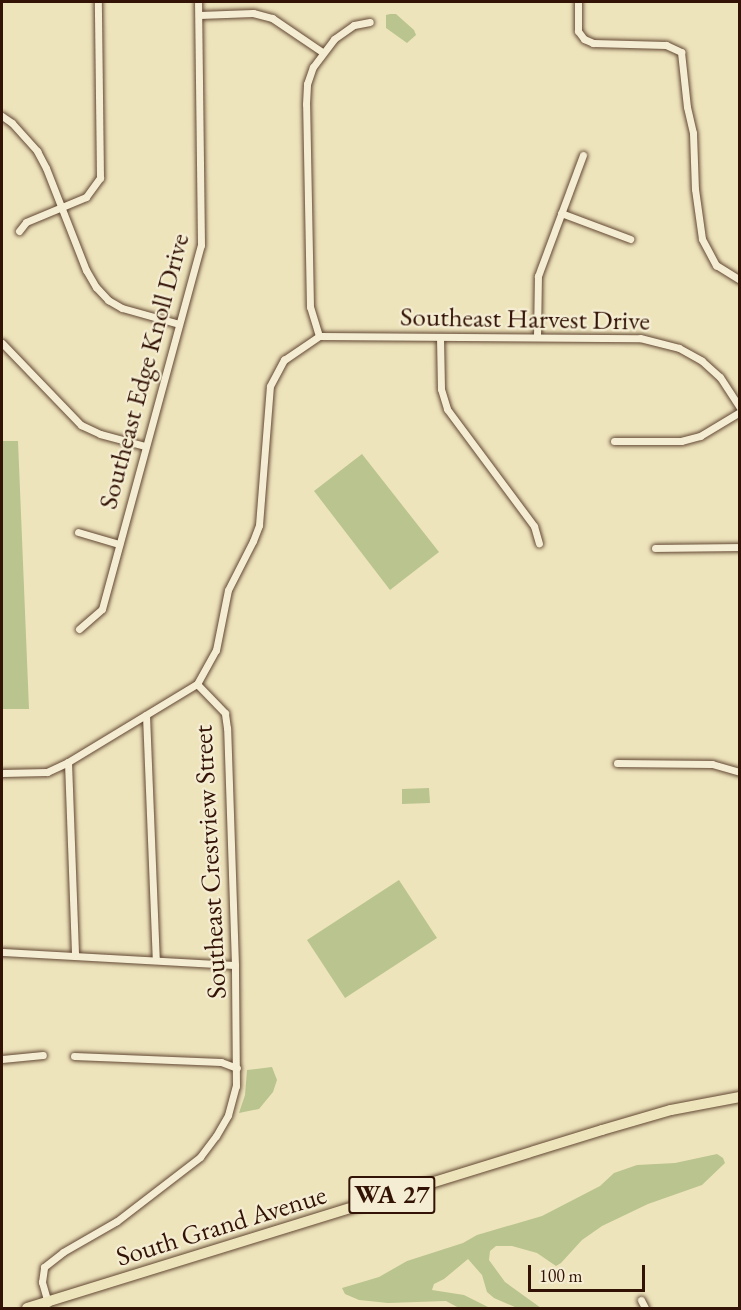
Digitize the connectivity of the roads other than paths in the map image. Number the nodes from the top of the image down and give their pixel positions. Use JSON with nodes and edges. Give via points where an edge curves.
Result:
{"nodes":[{"id":1,"x":98,"y":2,"type":"edge"},
{"id":2,"x":198,"y":2,"type":"edge"},
{"id":3,"x":578,"y":2,"type":"edge"},
{"id":4,"x":199,"y":15,"type":"junction"},
{"id":5,"x":370,"y":22,"type":"dead end"},
{"id":6,"x":322,"y":52,"type":"junction"},
{"id":7,"x":2,"y":116,"type":"edge"},
{"id":8,"x":583,"y":155,"type":"dead end"},
{"id":9,"x":62,"y":207,"type":"junction"},
{"id":10,"x":561,"y":213,"type":"junction"},
{"id":11,"x":19,"y":231,"type":"dead end"},
{"id":12,"x":630,"y":239,"type":"dead end"},
{"id":13,"x":740,"y":280,"type":"edge"},
{"id":14,"x":179,"y":324,"type":"junction"},
{"id":15,"x":319,"y":336,"type":"junction"},
{"id":16,"x":441,"y":337,"type":"junction"},
{"id":17,"x":537,"y":337,"type":"junction"},
{"id":18,"x":2,"y":343,"type":"edge"},
{"id":19,"x":740,"y":408,"type":"edge"},
{"id":20,"x":740,"y":412,"type":"edge"},
{"id":21,"x":614,"y":441,"type":"dead end"},
{"id":22,"x":145,"y":446,"type":"junction"},
{"id":23,"x":78,"y":532,"type":"dead end"},
{"id":24,"x":539,"y":543,"type":"dead end"},
{"id":25,"x":119,"y":544,"type":"junction"},
{"id":26,"x":740,"y":547,"type":"edge"},
{"id":27,"x":655,"y":548,"type":"dead end"},
{"id":28,"x":79,"y":629,"type":"dead end"},
{"id":29,"x":197,"y":684,"type":"junction"},
{"id":30,"x":146,"y":715,"type":"junction"},
{"id":31,"x":68,"y":762,"type":"junction"},
{"id":32,"x":617,"y":763,"type":"dead end"},
{"id":33,"x":740,"y":772,"type":"edge"},
{"id":34,"x":2,"y":773,"type":"edge"},
{"id":35,"x":2,"y":952,"type":"edge"},
{"id":36,"x":75,"y":956,"type":"junction"},
{"id":37,"x":156,"y":960,"type":"junction"},
{"id":38,"x":235,"y":965,"type":"junction"},
{"id":39,"x":43,"y":1055,"type":"dead end"},
{"id":40,"x":74,"y":1056,"type":"dead end"},
{"id":41,"x":2,"y":1059,"type":"edge"},
{"id":42,"x":237,"y":1068,"type":"junction"},
{"id":43,"x":740,"y":1097,"type":"edge"},
{"id":44,"x":641,"y":1300,"type":"dead end"},
{"id":45,"x":48,"y":1303,"type":"junction"},
{"id":46,"x":27,"y":1308,"type":"edge"},
{"id":47,"x":645,"y":1308,"type":"edge"}],
"edges":[{"from":1,"to":9,"type":"street","via":[[100,178],[86,197]]},
{"from":2,"to":4,"type":"street","name":"Southeast Edge Knoll Drive"},
{"from":3,"to":13,"type":"street","via":[[578,31],[584,39],[593,43],[666,45],[681,52],[702,239],[716,265]]},
{"from":4,"to":6,"type":"street","via":[[253,13],[272,18]]},
{"from":4,"to":14,"type":"street","name":"Southeast Edge Knoll Drive","via":[[203,232]]},
{"from":5,"to":6,"type":"street","via":[[345,30]]},
{"from":6,"to":15,"type":"street","via":[[308,84],[306,104],[310,307]]},
{"from":7,"to":9,"type":"street","via":[[37,151]]},
{"from":8,"to":10,"type":"street"},
{"from":9,"to":11,"type":"street","via":[[26,222]]},
{"from":9,"to":14,"type":"street","via":[[86,270],[108,300],[122,308]]},
{"from":10,"to":12,"type":"street"},
{"from":10,"to":17,"type":"street","via":[[538,276]]},
{"from":14,"to":22,"type":"street","name":"Southeast Edge Knoll Drive"},
{"from":15,"to":16,"type":"street","name":"Southeast Harvest Drive"},
{"from":15,"to":29,"type":"street","via":[[284,360],[270,386],[259,525],[228,590],[216,650]]},
{"from":16,"to":17,"type":"street","name":"Southeast Harvest Drive"},
{"from":16,"to":24,"type":"street","via":[[441,388],[447,409],[534,526]]},
{"from":17,"to":19,"type":"street","name":"Southeast Harvest Drive","via":[[640,339],[679,348],[720,377]]},
{"from":18,"to":22,"type":"street","via":[[81,425],[100,435]]},
{"from":20,"to":21,"type":"street","via":[[700,436],[681,441]]},
{"from":22,"to":25,"type":"street","name":"Southeast Edge Knoll Drive"},
{"from":23,"to":25,"type":"street"},
{"from":25,"to":28,"type":"street","name":"Southeast Edge Knoll Drive","via":[[102,609]]},
{"from":26,"to":27,"type":"street"},
{"from":29,"to":30,"type":"street"},
{"from":29,"to":38,"type":"street","name":"Southeast Crestview Street","via":[[225,713]]},
{"from":30,"to":31,"type":"street"},
{"from":30,"to":37,"type":"street"},
{"from":31,"to":34,"type":"street","via":[[47,772]]},
{"from":31,"to":36,"type":"street"},
{"from":32,"to":33,"type":"street","via":[[712,764]]},
{"from":35,"to":36,"type":"street"},
{"from":36,"to":37,"type":"street"},
{"from":37,"to":38,"type":"street"},
{"from":38,"to":42,"type":"street","name":"Southeast Crestview Street"},
{"from":39,"to":41,"type":"street"},
{"from":40,"to":42,"type":"street","via":[[221,1062]]},
{"from":42,"to":45,"type":"street","name":"Southeast Crestview Street","via":[[228,1115],[200,1157],[117,1221],[50,1262],[42,1274]]},
{"from":43,"to":45,"type":"main road","name":"South Grand Avenue","number":"WA 27","via":[[671,1110],[602,1130]]},
{"from":44,"to":47,"type":"street"},
{"from":45,"to":46,"type":"main road","name":"South Grand Avenue","number":"WA 27"}]}
